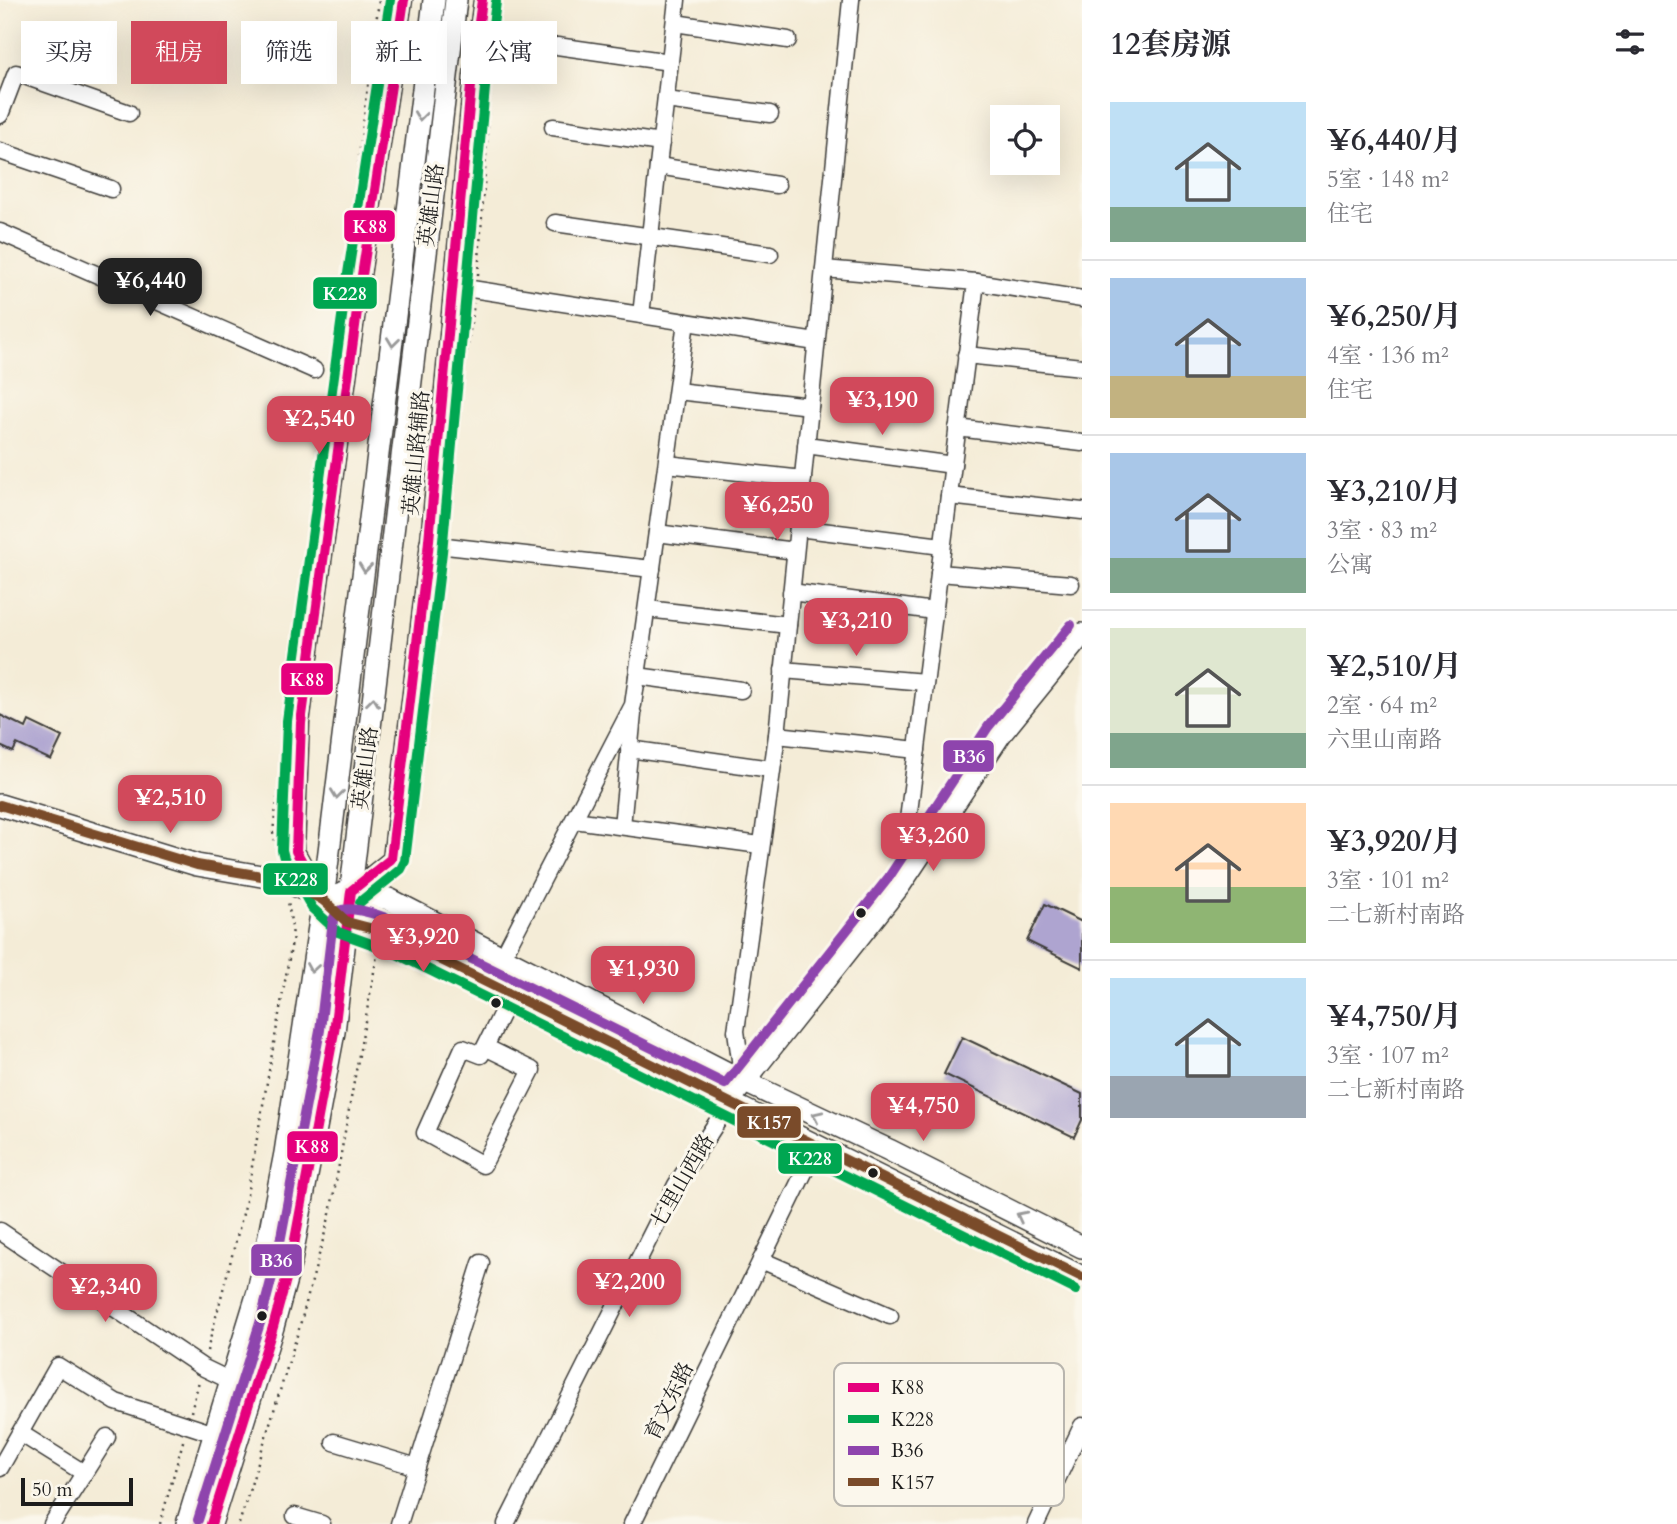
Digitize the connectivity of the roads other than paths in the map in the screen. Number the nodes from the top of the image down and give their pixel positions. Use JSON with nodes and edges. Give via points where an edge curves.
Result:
{"nodes":[{"id":1,"x":404,"y":0,"type":"edge"},
{"id":2,"x":434,"y":0,"type":"edge"},
{"id":3,"x":456,"y":0,"type":"edge"},
{"id":4,"x":482,"y":0,"type":"edge"},
{"id":5,"x":677,"y":0,"type":"edge"},
{"id":6,"x":851,"y":0,"type":"edge"},
{"id":7,"x":675,"y":23,"type":"junction"},
{"id":8,"x":788,"y":40,"type":"dead end"},
{"id":9,"x":557,"y":46,"type":"dead end"},
{"id":10,"x":670,"y":62,"type":"junction"},
{"id":11,"x":666,"y":100,"type":"junction"},
{"id":12,"x":129,"y":113,"type":"dead end"},
{"id":13,"x":770,"y":114,"type":"dead end"},
{"id":14,"x":0,"y":116,"type":"edge"},
{"id":15,"x":553,"y":127,"type":"dead end"},
{"id":16,"x":661,"y":143,"type":"junction"},
{"id":17,"x":0,"y":151,"type":"edge"},
{"id":18,"x":658,"y":166,"type":"junction"},
{"id":19,"x":777,"y":185,"type":"dead end"},
{"id":20,"x":111,"y":189,"type":"dead end"},
{"id":21,"x":555,"y":223,"type":"dead end"},
{"id":22,"x":0,"y":232,"type":"edge"},
{"id":23,"x":650,"y":237,"type":"junction"},
{"id":24,"x":770,"y":254,"type":"dead end"},
{"id":25,"x":824,"y":269,"type":"junction"},
{"id":26,"x":976,"y":282,"type":"junction"},
{"id":27,"x":452,"y":286,"type":"junction"},
{"id":28,"x":1082,"y":299,"type":"edge"},
{"id":29,"x":641,"y":315,"type":"junction"},
{"id":30,"x":686,"y":322,"type":"junction"},
{"id":31,"x":816,"y":342,"type":"junction"},
{"id":32,"x":966,"y":355,"type":"junction"},
{"id":33,"x":1082,"y":367,"type":"edge"},
{"id":34,"x":314,"y":370,"type":"dead end"},
{"id":35,"x":677,"y":391,"type":"junction"},
{"id":36,"x":810,"y":406,"type":"junction"},
{"id":37,"x":957,"y":428,"type":"junction"},
{"id":38,"x":1082,"y":443,"type":"edge"},
{"id":39,"x":806,"y":445,"type":"junction"},
{"id":40,"x":667,"y":464,"type":"junction"},
{"id":41,"x":953,"y":466,"type":"junction"},
{"id":42,"x":803,"y":479,"type":"junction"},
{"id":43,"x":948,"y":496,"type":"junction"},
{"id":44,"x":1082,"y":511,"type":"edge"},
{"id":45,"x":797,"y":527,"type":"junction"},
{"id":46,"x":657,"y":533,"type":"junction"},
{"id":47,"x":428,"y":544,"type":"junction"},
{"id":48,"x":942,"y":546,"type":"junction"},
{"id":49,"x":795,"y":551,"type":"junction"},
{"id":50,"x":652,"y":569,"type":"junction"},
{"id":51,"x":939,"y":573,"type":"junction"},
{"id":52,"x":1071,"y":584,"type":"dead end"},
{"id":53,"x":791,"y":592,"type":"junction"},
{"id":54,"x":647,"y":609,"type":"junction"},
{"id":55,"x":934,"y":611,"type":"junction"},
{"id":56,"x":788,"y":625,"type":"junction"},
{"id":57,"x":1082,"y":634,"type":"edge"},
{"id":58,"x":783,"y":670,"type":"junction"},
{"id":59,"x":637,"y":676,"type":"junction"},
{"id":60,"x":925,"y":682,"type":"junction"},
{"id":61,"x":741,"y":690,"type":"dead end"},
{"id":62,"x":634,"y":705,"type":"junction"},
{"id":63,"x":777,"y":735,"type":"junction"},
{"id":64,"x":629,"y":749,"type":"junction"},
{"id":65,"x":917,"y":750,"type":"junction"},
{"id":66,"x":771,"y":769,"type":"junction"},
{"id":67,"x":0,"y":805,"type":"edge"},
{"id":68,"x":574,"y":820,"type":"junction"},
{"id":69,"x":622,"y":826,"type":"junction"},
{"id":70,"x":760,"y":845,"type":"junction"},
{"id":71,"x":900,"y":885,"type":"junction"},
{"id":72,"x":351,"y":891,"type":"junction"},
{"id":73,"x":323,"y":900,"type":"junction"},
{"id":74,"x":347,"y":922,"type":"junction"},
{"id":75,"x":502,"y":958,"type":"junction"},
{"id":76,"x":524,"y":969,"type":"junction"},
{"id":77,"x":510,"y":995,"type":"junction"},
{"id":78,"x":485,"y":1047,"type":"junction"},
{"id":79,"x":743,"y":1081,"type":"junction"},
{"id":80,"x":730,"y":1102,"type":"junction"},
{"id":81,"x":817,"y":1146,"type":"junction"},
{"id":82,"x":0,"y":1231,"type":"edge"},
{"id":83,"x":1082,"y":1247,"type":"edge"},
{"id":84,"x":761,"y":1260,"type":"junction"},
{"id":85,"x":481,"y":1263,"type":"dead end"},
{"id":86,"x":1082,"y":1277,"type":"edge"},
{"id":87,"x":890,"y":1317,"type":"dead end"},
{"id":88,"x":231,"y":1381,"type":"junction"},
{"id":89,"x":1082,"y":1426,"type":"edge"},
{"id":90,"x":20,"y":1433,"type":"junction"},
{"id":91,"x":215,"y":1434,"type":"junction"},
{"id":92,"x":107,"y":1437,"type":"dead end"},
{"id":93,"x":334,"y":1442,"type":"dead end"},
{"id":94,"x":1064,"y":1464,"type":"edge"},
{"id":95,"x":417,"y":1467,"type":"junction"},
{"id":96,"x":0,"y":1468,"type":"edge"},
{"id":97,"x":84,"y":1473,"type":"junction"},
{"id":98,"x":1044,"y":1506,"type":"edge"},
{"id":99,"x":295,"y":1516,"type":"dead end"},
{"id":100,"x":52,"y":1524,"type":"edge"},
{"id":101,"x":187,"y":1524,"type":"edge"},
{"id":102,"x":211,"y":1524,"type":"edge"},
{"id":103,"x":322,"y":1524,"type":"edge"},
{"id":104,"x":399,"y":1524,"type":"edge"},
{"id":105,"x":506,"y":1524,"type":"edge"},
{"id":106,"x":632,"y":1524,"type":"edge"},
{"id":107,"x":1036,"y":1524,"type":"edge"}],
"edges":[{"from":1,"to":73,"type":"street","via":[[301,723],[296,851]]},
{"from":2,"to":73,"type":"main road","name":"英雄山路","one_way":true},
{"from":72,"to":3,"type":"main road","name":"英雄山路","one_way":true},
{"from":4,"to":27,"type":"street","name":"英雄山路辅路"},
{"from":5,"to":7,"type":"street"},
{"from":6,"to":25,"type":"street"},
{"from":7,"to":8,"type":"street"},
{"from":7,"to":10,"type":"street"},
{"from":9,"to":10,"type":"street"},
{"from":10,"to":11,"type":"street"},
{"from":11,"to":13,"type":"street"},
{"from":11,"to":16,"type":"street"},
{"from":12,"to":14,"type":"street","via":[[16,73]]},
{"from":15,"to":16,"type":"street"},
{"from":16,"to":18,"type":"street"},
{"from":17,"to":20,"type":"street"},
{"from":18,"to":19,"type":"street"},
{"from":18,"to":23,"type":"street"},
{"from":21,"to":23,"type":"street"},
{"from":22,"to":34,"type":"street"},
{"from":23,"to":24,"type":"street"},
{"from":23,"to":29,"type":"street"},
{"from":25,"to":26,"type":"street"},
{"from":25,"to":31,"type":"street"},
{"from":26,"to":28,"type":"street"},
{"from":26,"to":32,"type":"street"},
{"from":27,"to":29,"type":"street"},
{"from":27,"to":47,"type":"street","name":"英雄山路辅路"},
{"from":29,"to":30,"type":"street"},
{"from":30,"to":31,"type":"street"},
{"from":30,"to":35,"type":"street"},
{"from":31,"to":36,"type":"street"},
{"from":32,"to":33,"type":"street"},
{"from":32,"to":37,"type":"street"},
{"from":35,"to":36,"type":"street"},
{"from":35,"to":40,"type":"street"},
{"from":36,"to":39,"type":"street"},
{"from":37,"to":38,"type":"street"},
{"from":37,"to":41,"type":"street"},
{"from":39,"to":41,"type":"street"},
{"from":39,"to":42,"type":"street"},
{"from":40,"to":42,"type":"street"},
{"from":40,"to":46,"type":"street"},
{"from":41,"to":43,"type":"street"},
{"from":42,"to":45,"type":"street"},
{"from":43,"to":44,"type":"street"},
{"from":43,"to":48,"type":"street"},
{"from":45,"to":48,"type":"street"},
{"from":45,"to":49,"type":"street"},
{"from":46,"to":49,"type":"street"},
{"from":46,"to":50,"type":"street"},
{"from":47,"to":50,"type":"street"},
{"from":47,"to":72,"type":"street","name":"英雄山路辅路","via":[[391,859]]},
{"from":48,"to":51,"type":"street"},
{"from":49,"to":53,"type":"street"},
{"from":50,"to":54,"type":"street"},
{"from":51,"to":52,"type":"street"},
{"from":51,"to":55,"type":"street"},
{"from":53,"to":55,"type":"street"},
{"from":53,"to":56,"type":"street"},
{"from":54,"to":56,"type":"street"},
{"from":54,"to":59,"type":"street"},
{"from":55,"to":60,"type":"street"},
{"from":56,"to":58,"type":"street"},
{"from":57,"to":71,"type":"main road","name":"七里山西路","via":[[1000,735]]},
{"from":58,"to":60,"type":"street"},
{"from":58,"to":63,"type":"street"},
{"from":59,"to":61,"type":"street"},
{"from":59,"to":62,"type":"street"},
{"from":60,"to":65,"type":"street"},
{"from":62,"to":64,"type":"street"},
{"from":62,"to":68,"type":"street"},
{"from":63,"to":65,"type":"street"},
{"from":63,"to":66,"type":"street"},
{"from":64,"to":66,"type":"street"},
{"from":64,"to":69,"type":"street"},
{"from":65,"to":71,"type":"street"},
{"from":66,"to":70,"type":"street"},
{"from":67,"to":73,"type":"main road","via":[[197,865],[285,880]]},
{"from":68,"to":69,"type":"street"},
{"from":68,"to":75,"type":"street"},
{"from":69,"to":70,"type":"street"},
{"from":70,"to":79,"type":"street","via":[[736,1031]]},
{"from":71,"to":79,"type":"main road","name":"七里山西路"},
{"from":72,"to":73,"type":"main road"},
{"from":72,"to":74,"type":"main road","name":"英雄山路"},
{"from":72,"to":75,"type":"main road","via":[[389,899]]},
{"from":73,"to":74,"type":"main road"},
{"from":73,"to":88,"type":"main road","name":"英雄山路","one_way":true,"via":[[269,1244]]},
{"from":74,"to":77,"type":"main road","via":[[389,934]]},
{"from":74,"to":102,"type":"main road","name":"英雄山路","via":[[334,1032],[291,1261]]},
{"from":75,"to":76,"type":"main road"},
{"from":76,"to":77,"type":"street"},
{"from":76,"to":79,"type":"main road"},
{"from":77,"to":78,"type":"street"},
{"from":77,"to":80,"type":"main road"},
{"from":78,"to":78,"type":"street","via":[[481,1055],[463,1048],[425,1133],[484,1165],[532,1070]]},
{"from":79,"to":80,"type":"main road","name":"七里山西路"},
{"from":83,"to":79,"type":"main road","one_way":true},
{"from":80,"to":81,"type":"main road"},
{"from":80,"to":105,"type":"street","name":"七里山西路","via":[[676,1185]]},
{"from":81,"to":84,"type":"street","name":"育文东路"},
{"from":81,"to":86,"type":"main road"},
{"from":82,"to":88,"type":"street","via":[[202,1367]]},
{"from":84,"to":87,"type":"street"},
{"from":84,"to":106,"type":"street","name":"育文东路"},
{"from":85,"to":95,"type":"street"},
{"from":88,"to":91,"type":"main road","name":"英雄山路"},
{"from":89,"to":94,"type":"street"},
{"from":90,"to":91,"type":"street","via":[[58,1366],[116,1402]]},
{"from":90,"to":96,"type":"street"},
{"from":90,"to":97,"type":"street"},
{"from":91,"to":101,"type":"main road","name":"英雄山路"},
{"from":92,"to":97,"type":"street"},
{"from":93,"to":95,"type":"street"},
{"from":95,"to":104,"type":"street"},
{"from":97,"to":100,"type":"street"},
{"from":98,"to":107,"type":"street"},
{"from":99,"to":103,"type":"street"}]}
